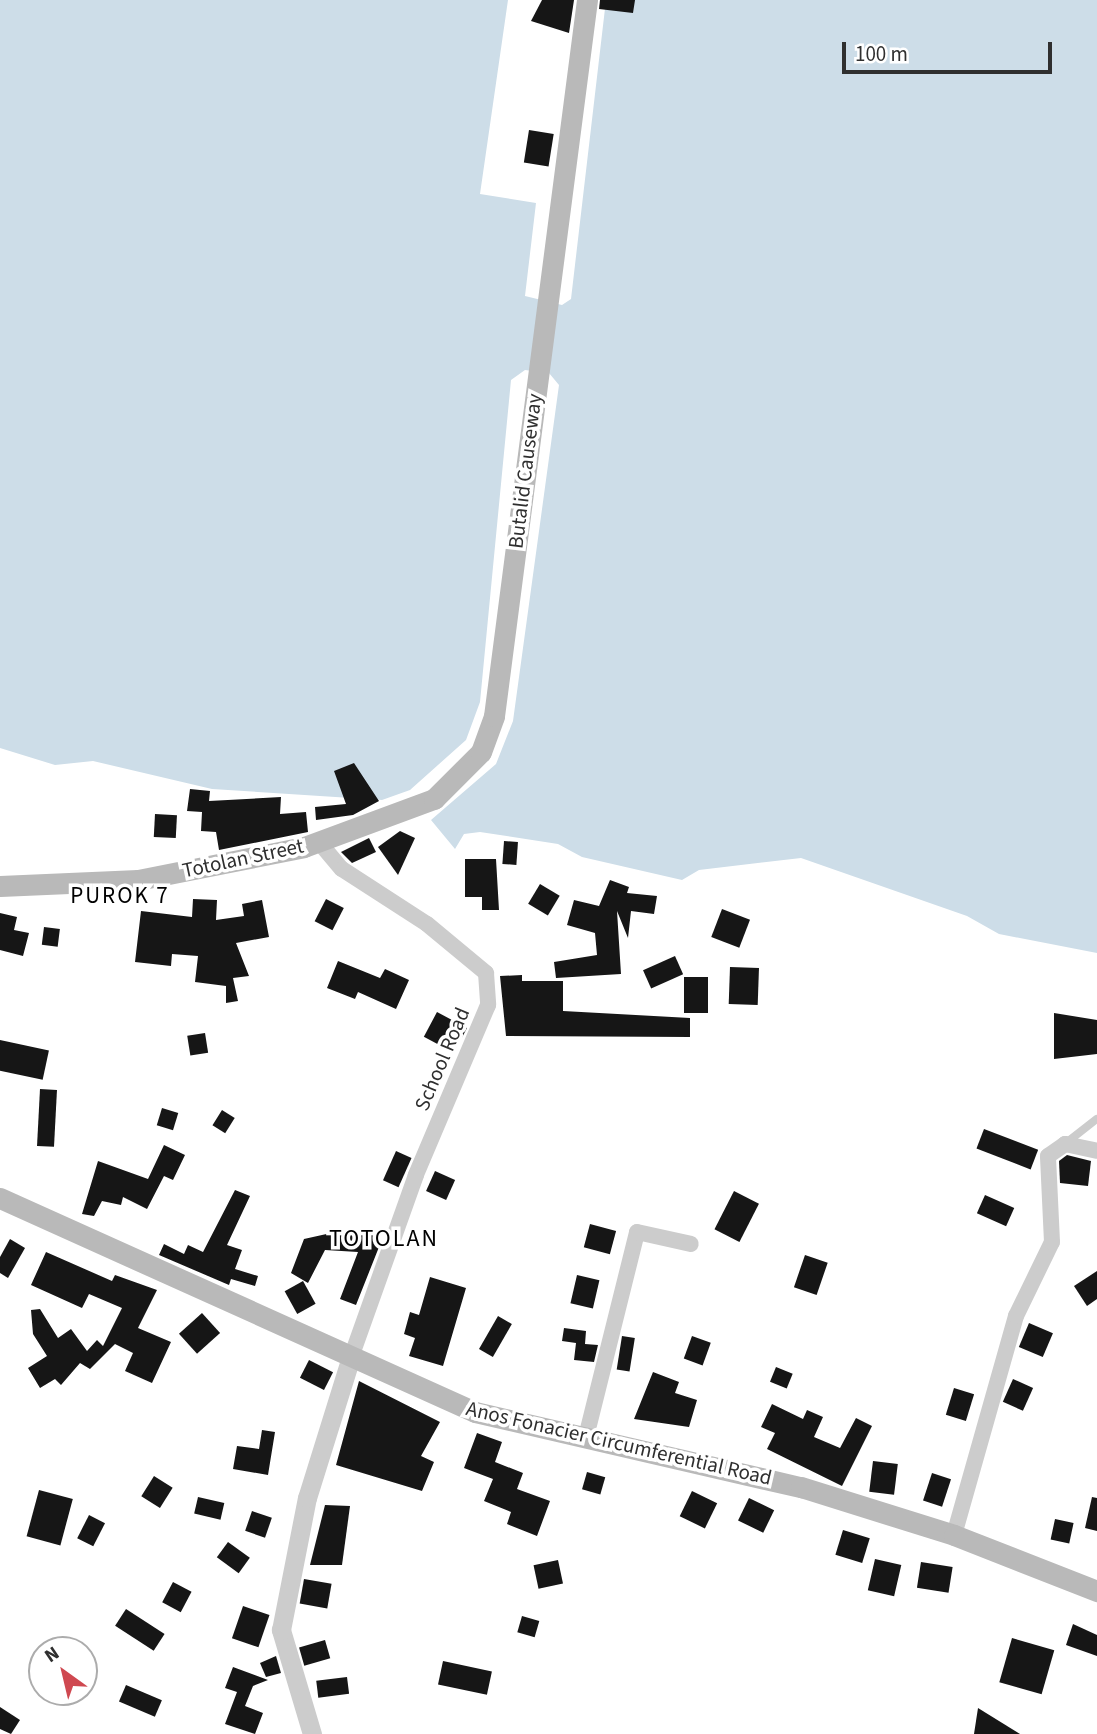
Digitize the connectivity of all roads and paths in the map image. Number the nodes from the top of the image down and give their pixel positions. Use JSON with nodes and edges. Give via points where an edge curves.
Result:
{"nodes":[{"id":1,"x":587,"y":0,"type":"edge"},
{"id":2,"x":319,"y":842,"type":"junction"},
{"id":3,"x":0,"y":886,"type":"edge"},
{"id":4,"x":1097,"y":1119,"type":"edge"},
{"id":5,"x":1065,"y":1144,"type":"junction"},
{"id":6,"x":1097,"y":1151,"type":"edge"},
{"id":7,"x":0,"y":1198,"type":"edge"},
{"id":8,"x":691,"y":1244,"type":"dead end"},
{"id":9,"x":350,"y":1360,"type":"junction"},
{"id":10,"x":586,"y":1437,"type":"junction"},
{"id":11,"x":954,"y":1535,"type":"junction"},
{"id":12,"x":1097,"y":1591,"type":"edge"},
{"id":13,"x":312,"y":1734,"type":"edge"}],
"edges":[{"from":1,"to":2,"type":"main road","name":"Butalid Causeway","via":[[494,716],[481,752],[434,799]]},
{"from":2,"to":3,"type":"main road","name":"Totolan Street","via":[[138,880]]},
{"from":2,"to":9,"type":"street","name":"School Road","via":[[342,869],[427,924],[486,973],[488,1005],[416,1175]]},
{"from":4,"to":5,"type":"lane"},
{"from":5,"to":6,"type":"street"},
{"from":5,"to":11,"type":"street","via":[[1048,1156],[1052,1242],[1016,1316]]},
{"from":7,"to":9,"type":"main road","name":"Anos Fonacier Circumferential Road"},
{"from":8,"to":10,"type":"street","via":[[637,1232]]},
{"from":9,"to":10,"type":"main road","name":"Anos Fonacier Circumferential Road","via":[[474,1412]]},
{"from":9,"to":13,"type":"street","via":[[307,1498],[281,1630]]},
{"from":10,"to":11,"type":"main road","name":"Anos Fonacier Circumferential Road","via":[[801,1487]]},
{"from":11,"to":12,"type":"main road","name":"Anos Fonacier Circumferential Road"}]}
